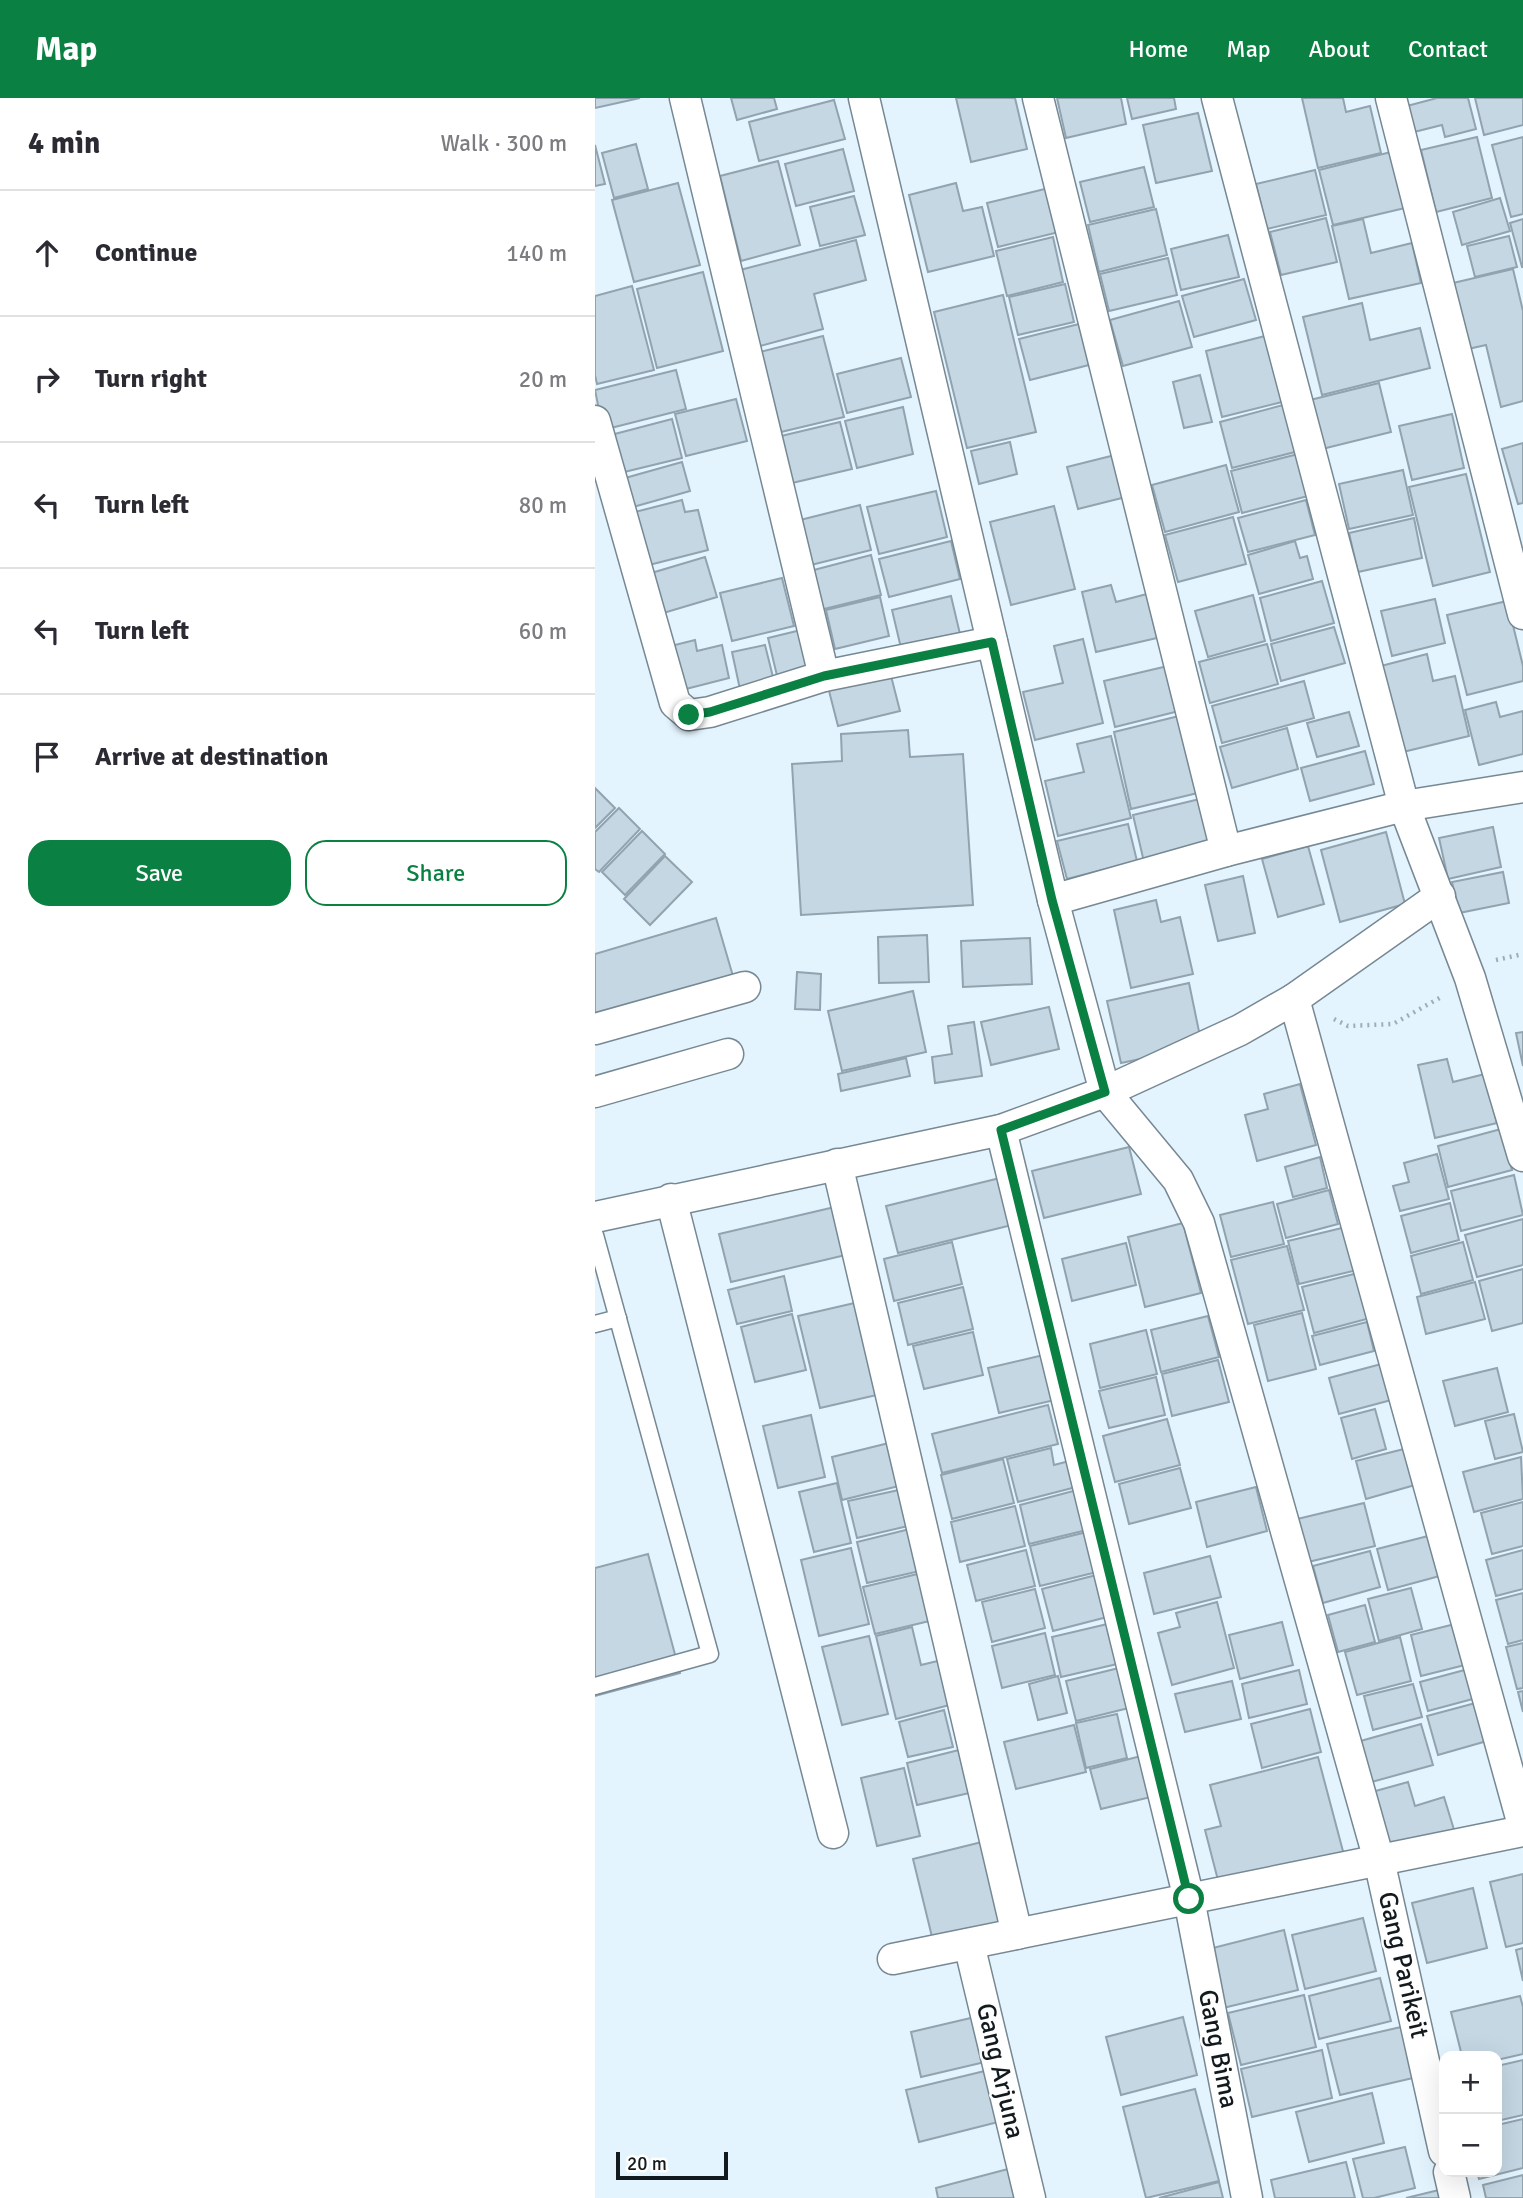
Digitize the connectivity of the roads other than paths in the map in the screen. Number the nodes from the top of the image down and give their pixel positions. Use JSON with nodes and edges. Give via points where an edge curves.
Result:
{"nodes":[{"id":1,"x":685,"y":98,"type":"edge"},
{"id":2,"x":864,"y":98,"type":"edge"},
{"id":3,"x":1038,"y":98,"type":"edge"},
{"id":4,"x":1217,"y":98,"type":"edge"},
{"id":5,"x":1391,"y":98,"type":"edge"},
{"id":6,"x":595,"y":421,"type":"edge"},
{"id":7,"x":1523,"y":614,"type":"edge"},
{"id":8,"x":992,"y":642,"type":"junction"},
{"id":9,"x":824,"y":676,"type":"junction"},
{"id":10,"x":1523,"y":787,"type":"edge"},
{"id":11,"x":1404,"y":806,"type":"junction"},
{"id":12,"x":1226,"y":851,"type":"junction"},
{"id":13,"x":1440,"y":896,"type":"junction"},
{"id":14,"x":1052,"y":900,"type":"junction"},
{"id":15,"x":745,"y":987,"type":"dead end"},
{"id":16,"x":1294,"y":999,"type":"junction"},
{"id":17,"x":595,"y":1030,"type":"edge"},
{"id":18,"x":728,"y":1054,"type":"dead end"},
{"id":19,"x":595,"y":1092,"type":"edge"},
{"id":20,"x":1105,"y":1092,"type":"junction"},
{"id":21,"x":1001,"y":1130,"type":"junction"},
{"id":22,"x":1523,"y":1156,"type":"edge"},
{"id":23,"x":837,"y":1164,"type":"junction"},
{"id":24,"x":671,"y":1199,"type":"junction"},
{"id":25,"x":595,"y":1217,"type":"edge"},
{"id":26,"x":595,"y":1235,"type":"edge"},
{"id":27,"x":618,"y":1318,"type":"junction"},
{"id":28,"x":595,"y":1324,"type":"edge"},
{"id":29,"x":595,"y":1686,"type":"edge"},
{"id":30,"x":1523,"y":1825,"type":"edge"},
{"id":31,"x":1523,"y":1831,"type":"edge"},
{"id":32,"x":833,"y":1833,"type":"dead end"},
{"id":33,"x":1379,"y":1860,"type":"junction"},
{"id":34,"x":1189,"y":1899,"type":"junction"},
{"id":35,"x":1017,"y":1934,"type":"junction"},
{"id":36,"x":969,"y":1944,"type":"junction"},
{"id":37,"x":893,"y":1959,"type":"dead end"},
{"id":38,"x":1439,"y":2129,"type":"edge"},
{"id":39,"x":1450,"y":2177,"type":"edge"},
{"id":40,"x":1030,"y":2198,"type":"edge"},
{"id":41,"x":1247,"y":2198,"type":"edge"},
{"id":42,"x":1455,"y":2198,"type":"edge"}],
"edges":[{"from":1,"to":9,"type":"street"},
{"from":2,"to":8,"type":"street"},
{"from":3,"to":12,"type":"street"},
{"from":4,"to":11,"type":"street"},
{"from":5,"to":7,"type":"street"},
{"from":6,"to":9,"type":"street","via":[[674,703],[689,715],[710,712]]},
{"from":8,"to":9,"type":"street"},
{"from":8,"to":14,"type":"street"},
{"from":10,"to":11,"type":"street"},
{"from":11,"to":12,"type":"street"},
{"from":11,"to":13,"type":"street"},
{"from":12,"to":14,"type":"street"},
{"from":13,"to":16,"type":"street"},
{"from":13,"to":22,"type":"street","via":[[1470,978]]},
{"from":14,"to":20,"type":"street"},
{"from":15,"to":17,"type":"street"},
{"from":16,"to":20,"type":"street","via":[[1240,1030]]},
{"from":16,"to":30,"type":"street"},
{"from":18,"to":19,"type":"street"},
{"from":20,"to":21,"type":"street"},
{"from":20,"to":33,"type":"street","name":"Gang Parikeit","via":[[1178,1180],[1199,1223]]},
{"from":21,"to":23,"type":"street"},
{"from":21,"to":34,"type":"street","name":"Gang Bima"},
{"from":23,"to":24,"type":"street"},
{"from":23,"to":35,"type":"street"},
{"from":24,"to":25,"type":"street"},
{"from":24,"to":32,"type":"street"},
{"from":26,"to":27,"type":"lane"},
{"from":27,"to":28,"type":"lane"},
{"from":27,"to":29,"type":"lane","via":[[711,1654]]},
{"from":31,"to":33,"type":"street"},
{"from":33,"to":34,"type":"street"},
{"from":33,"to":38,"type":"street","name":"Gang Parikeit"},
{"from":34,"to":35,"type":"street"},
{"from":34,"to":41,"type":"street","name":"Gang Bima"},
{"from":35,"to":36,"type":"street"},
{"from":36,"to":37,"type":"street"},
{"from":36,"to":40,"type":"street","name":"Gang Arjuna"},
{"from":39,"to":42,"type":"street"}]}
